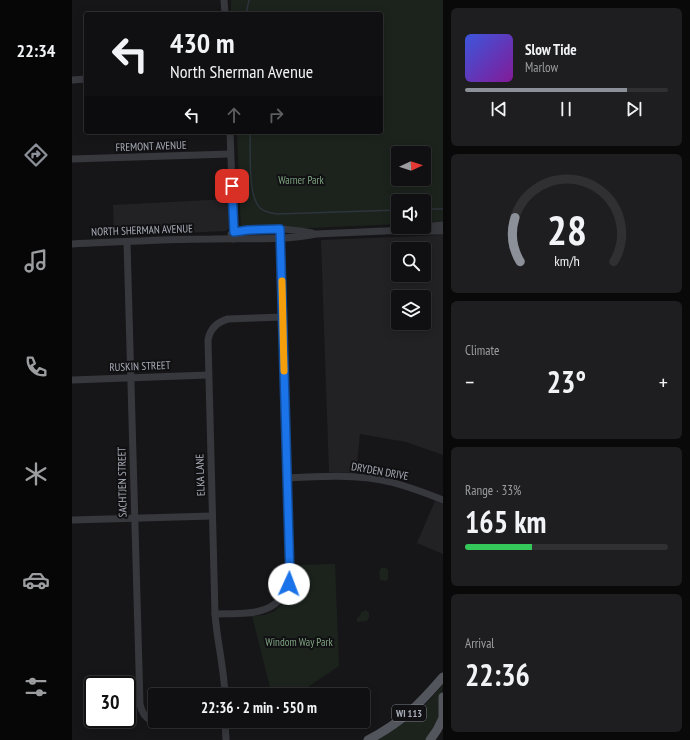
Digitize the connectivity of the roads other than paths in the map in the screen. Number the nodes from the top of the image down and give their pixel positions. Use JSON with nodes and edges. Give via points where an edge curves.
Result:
{"nodes":[{"id":1,"x":224,"y":0,"type":"edge"},
{"id":2,"x":225,"y":12,"type":"edge"},
{"id":3,"x":84,"y":79,"type":"edge"},
{"id":4,"x":72,"y":80,"type":"edge"},
{"id":5,"x":230,"y":134,"type":"edge"},
{"id":6,"x":230,"y":154,"type":"junction"},
{"id":7,"x":72,"y":159,"type":"edge"},
{"id":8,"x":443,"y":225,"type":"edge"},
{"id":9,"x":431,"y":226,"type":"edge"},
{"id":10,"x":280,"y":229,"type":"junction"},
{"id":11,"x":391,"y":231,"type":"edge"},
{"id":12,"x":443,"y":231,"type":"edge"},
{"id":13,"x":431,"y":232,"type":"edge"},
{"id":14,"x":316,"y":234,"type":"junction"},
{"id":15,"x":234,"y":236,"type":"junction"},
{"id":16,"x":281,"y":238,"type":"junction"},
{"id":17,"x":127,"y":242,"type":"junction"},
{"id":18,"x":72,"y":244,"type":"edge"},
{"id":19,"x":283,"y":317,"type":"junction"},
{"id":20,"x":208,"y":375,"type":"junction"},
{"id":21,"x":131,"y":378,"type":"junction"},
{"id":22,"x":72,"y":380,"type":"edge"},
{"id":23,"x":287,"y":478,"type":"junction"},
{"id":24,"x":443,"y":500,"type":"edge"},
{"id":25,"x":212,"y":516,"type":"junction"},
{"id":26,"x":134,"y":518,"type":"junction"},
{"id":27,"x":72,"y":520,"type":"edge"},
{"id":28,"x":215,"y":614,"type":"junction"},
{"id":29,"x":443,"y":677,"type":"edge"},
{"id":30,"x":225,"y":688,"type":"edge"},
{"id":31,"x":443,"y":697,"type":"edge"},
{"id":32,"x":443,"y":717,"type":"edge"},
{"id":33,"x":148,"y":718,"type":"edge"},
{"id":34,"x":226,"y":728,"type":"edge"},
{"id":35,"x":226,"y":740,"type":"edge"},
{"id":36,"x":368,"y":740,"type":"edge"},
{"id":37,"x":430,"y":740,"type":"edge"}],
"edges":[{"from":1,"to":2,"type":"street"},
{"from":3,"to":4,"type":"street"},
{"from":5,"to":6,"type":"street"},
{"from":6,"to":7,"type":"street","name":"FREMONT AVENUE"},
{"from":6,"to":15,"type":"street"},
{"from":8,"to":9,"type":"street","name":"NORTH SHERMAN AVENUE"},
{"from":10,"to":14,"type":"street","name":"NORTH SHERMAN AVENUE"},
{"from":10,"to":15,"type":"street","name":"NORTH SHERMAN AVENUE","via":[[248,230]]},
{"from":10,"to":16,"type":"street"},
{"from":11,"to":14,"type":"street","name":"NORTH SHERMAN AVENUE"},
{"from":12,"to":13,"type":"street","name":"NORTH SHERMAN AVENUE"},
{"from":14,"to":16,"type":"street","name":"NORTH SHERMAN AVENUE"},
{"from":15,"to":16,"type":"street","name":"NORTH SHERMAN AVENUE"},
{"from":15,"to":17,"type":"street","name":"NORTH SHERMAN AVENUE"},
{"from":16,"to":19,"type":"street"},
{"from":17,"to":18,"type":"street","name":"NORTH SHERMAN AVENUE"},
{"from":17,"to":21,"type":"street","name":"SACHTJEN STREET"},
{"from":19,"to":20,"type":"street","name":"ELKA LANE","via":[[228,319],[218,322],[209,335]]},
{"from":19,"to":23,"type":"street"},
{"from":20,"to":21,"type":"street","name":"RUSKIN STREET"},
{"from":20,"to":25,"type":"street","name":"ELKA LANE"},
{"from":21,"to":22,"type":"street","name":"RUSKIN STREET"},
{"from":21,"to":26,"type":"street","name":"SACHTJEN STREET"},
{"from":23,"to":24,"type":"street","name":"DRYDEN DRIVE","via":[[355,476],[412,488]]},
{"from":23,"to":28,"type":"street","via":[[290,578],[286,590],[280,600],[269,608],[254,613]]},
{"from":25,"to":26,"type":"street"},
{"from":25,"to":28,"type":"street","name":"ELKA LANE"},
{"from":26,"to":27,"type":"street"},
{"from":26,"to":33,"type":"street","name":"SACHTJEN STREET","via":[[140,704]]},
{"from":28,"to":30,"type":"street","name":"ELKA LANE"},
{"from":29,"to":36,"type":"main road","number":"WI 113","via":[[408,715]]},
{"from":31,"to":32,"type":"main road"},
{"from":32,"to":37,"type":"main road","number":"WI 113"},
{"from":34,"to":35,"type":"street"}]}
